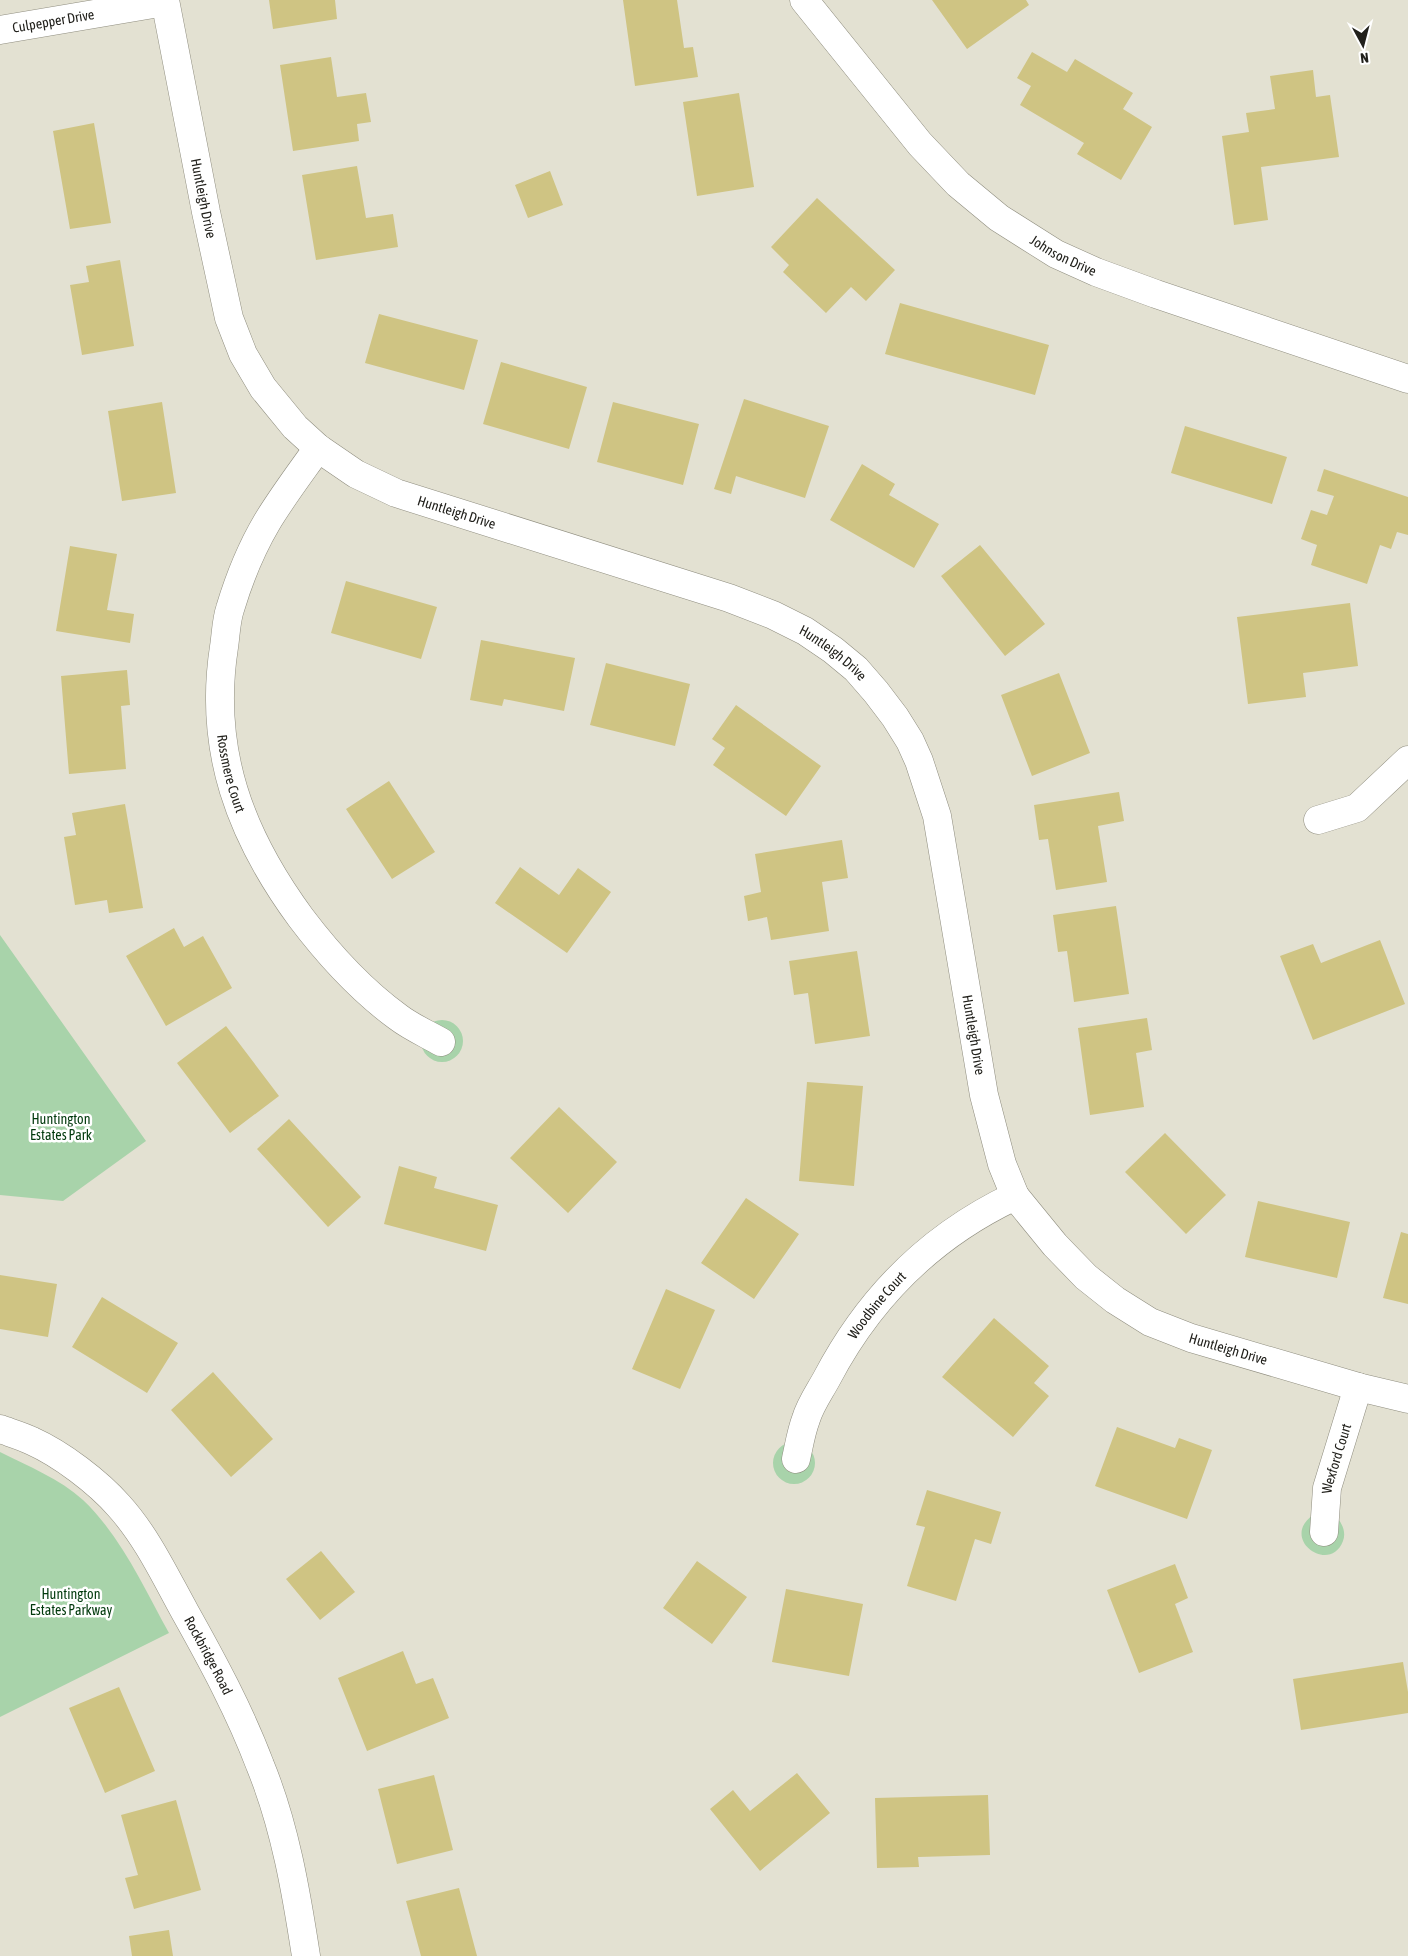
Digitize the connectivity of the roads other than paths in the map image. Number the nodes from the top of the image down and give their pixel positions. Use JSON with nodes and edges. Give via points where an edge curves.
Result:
{"nodes":[{"id":1,"x":804,"y":0,"type":"edge"},
{"id":2,"x":165,"y":1,"type":"edge"},
{"id":3,"x":0,"y":30,"type":"edge"},
{"id":4,"x":1408,"y":379,"type":"edge"},
{"id":5,"x":318,"y":448,"type":"junction"},
{"id":6,"x":1408,"y":760,"type":"edge"},
{"id":7,"x":1318,"y":820,"type":"dead end"},
{"id":8,"x":441,"y":1042,"type":"dead end"},
{"id":9,"x":1015,"y":1196,"type":"junction"},
{"id":10,"x":1358,"y":1387,"type":"junction"},
{"id":11,"x":1408,"y":1399,"type":"edge"},
{"id":12,"x":0,"y":1429,"type":"edge"},
{"id":13,"x":796,"y":1460,"type":"dead end"},
{"id":14,"x":1324,"y":1532,"type":"dead end"},
{"id":15,"x":306,"y":1956,"type":"edge"}],
"edges":[{"from":1,"to":4,"type":"street","name":"Johnson Drive","via":[[958,184],[999,218],[1056,254],[1156,294]]},
{"from":2,"to":3,"type":"street","name":"Culpepper Drive"},
{"from":2,"to":5,"type":"street","name":"Huntleigh Drive","via":[[229,318],[243,354],[264,388],[295,427]]},
{"from":5,"to":8,"type":"street","name":"Rossmere Court","via":[[267,522],[229,611],[219,678],[221,735],[229,776],[242,816],[261,857],[322,945],[399,1018]]},
{"from":5,"to":9,"type":"street","name":"Huntleigh Drive","via":[[356,474],[396,492],[729,598],[773,615],[805,631],[856,669],[895,717],[910,742],[937,816],[984,1095],[1002,1164]]},
{"from":6,"to":7,"type":"street","via":[[1357,808]]},
{"from":9,"to":10,"type":"street","name":"Huntleigh Drive","via":[[1055,1246],[1086,1277],[1150,1322],[1192,1338]]},
{"from":9,"to":13,"type":"street","name":"Woodbine Court","via":[[992,1206],[947,1236],[903,1272],[874,1304],[842,1350],[806,1418]]},
{"from":10,"to":11,"type":"street","name":"Huntleigh Drive"},
{"from":10,"to":14,"type":"street","name":"Wexford Court","via":[[1327,1488]]},
{"from":12,"to":15,"type":"street","name":"Rockbridge Road","via":[[33,1441],[75,1466],[119,1505],[155,1557],[212,1660],[261,1766],[291,1868]]}]}
